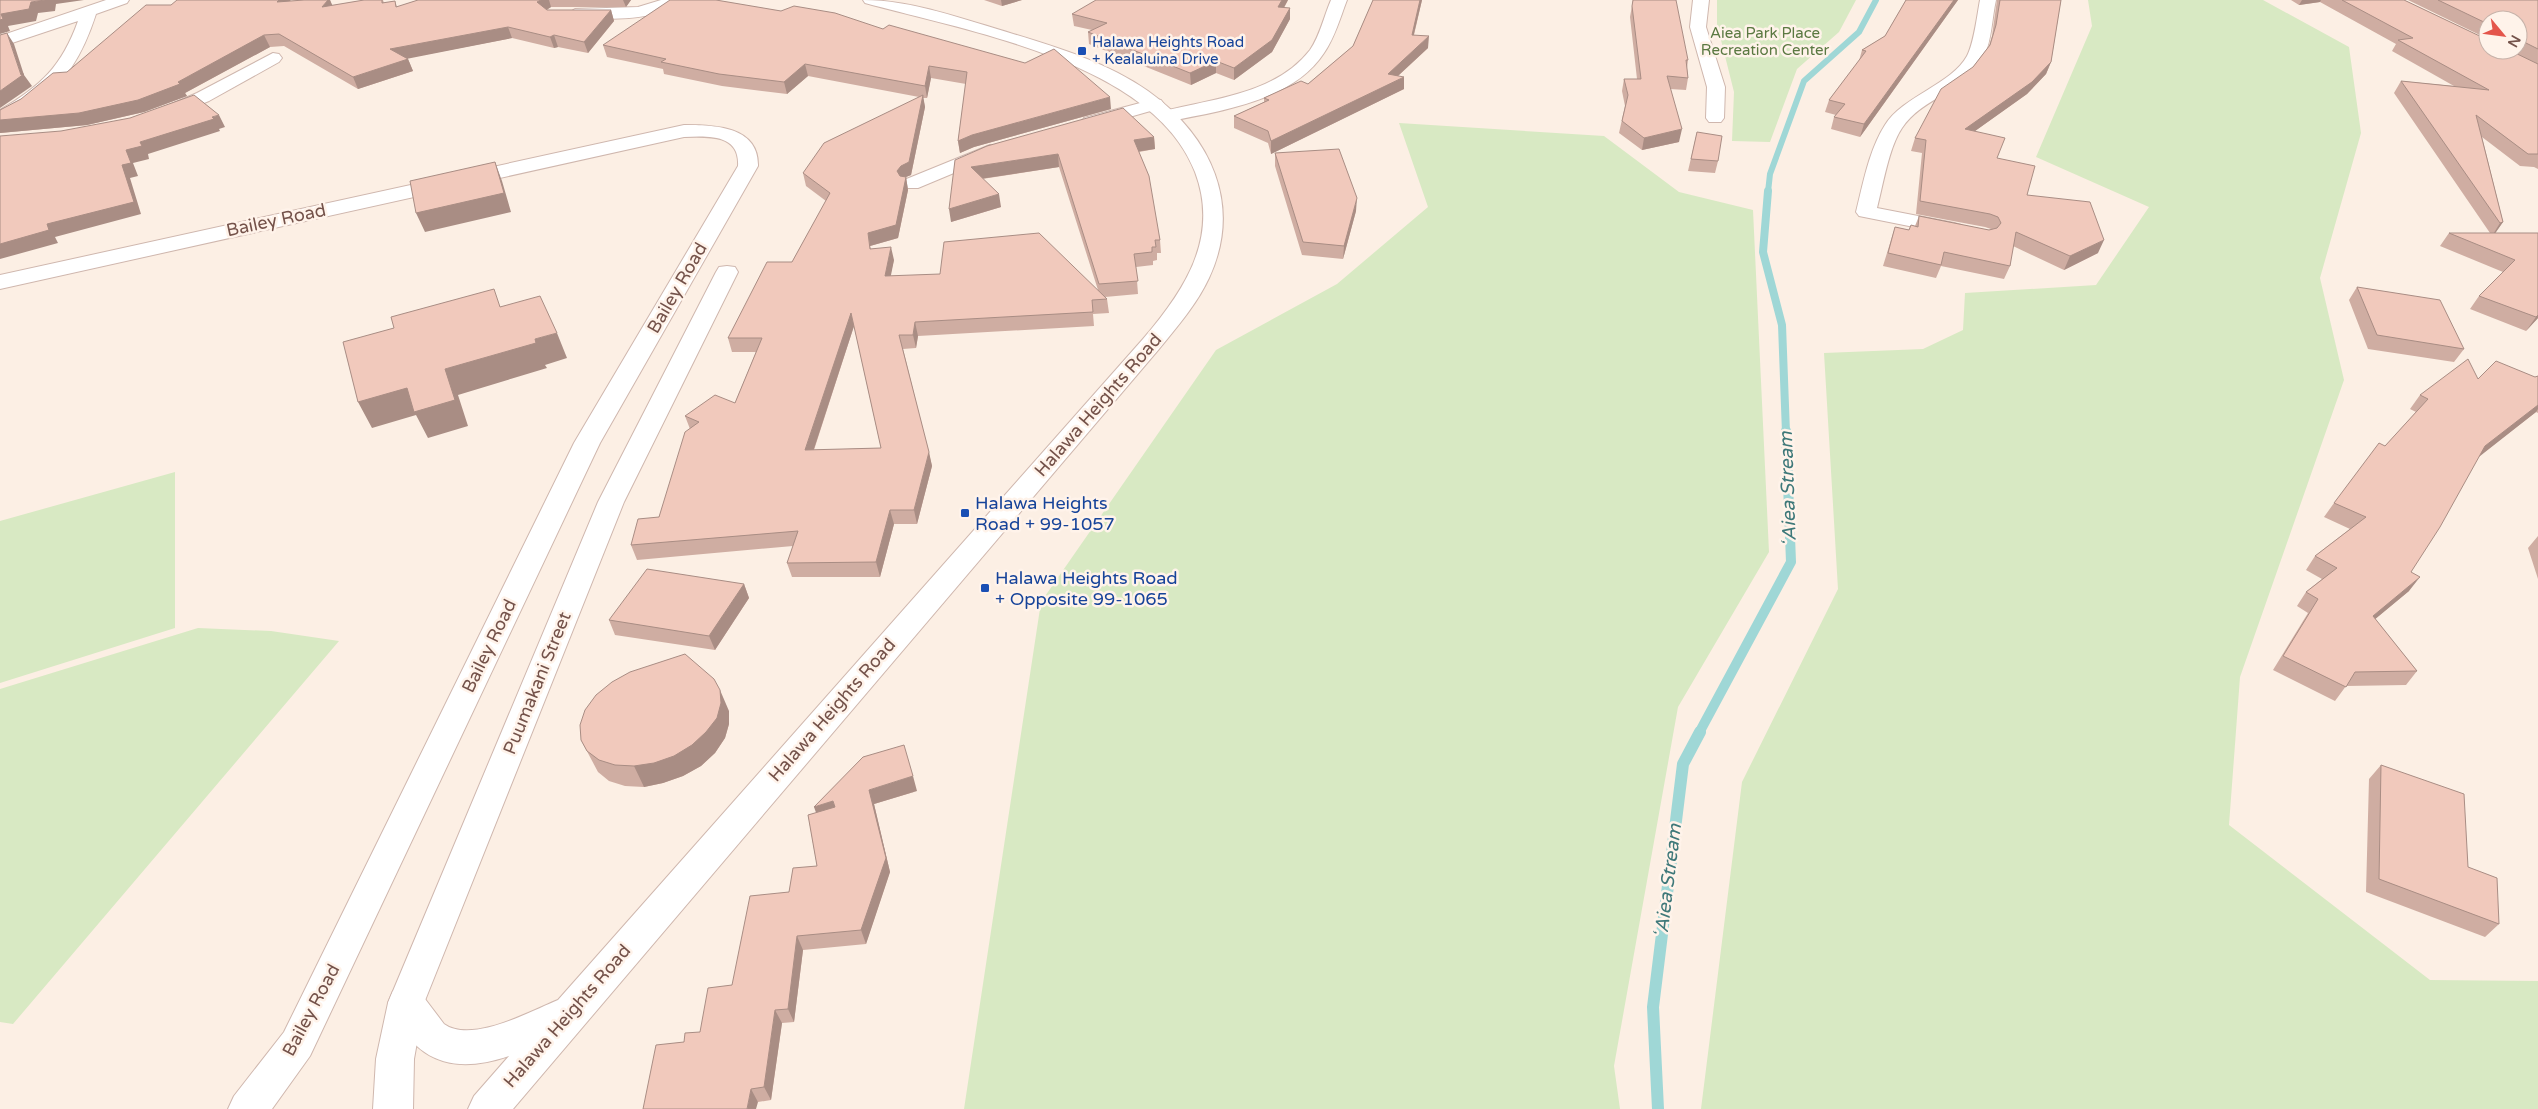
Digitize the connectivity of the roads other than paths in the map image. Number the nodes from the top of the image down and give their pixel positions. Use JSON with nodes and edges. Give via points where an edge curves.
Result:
{"nodes":[{"id":1,"x":121,"y":0,"type":"edge"},
{"id":2,"x":672,"y":0,"type":"edge"},
{"id":3,"x":871,"y":0,"type":"edge"},
{"id":4,"x":1338,"y":0,"type":"edge"},
{"id":5,"x":1701,"y":0,"type":"edge"},
{"id":6,"x":1988,"y":0,"type":"edge"},
{"id":7,"x":89,"y":11,"type":"junction"},
{"id":8,"x":560,"y":14,"type":"edge"},
{"id":9,"x":0,"y":42,"type":"edge"},
{"id":10,"x":273,"y":58,"type":"dead end"},
{"id":11,"x":1160,"y":110,"type":"junction"},
{"id":12,"x":0,"y":118,"type":"edge"},
{"id":13,"x":149,"y":118,"type":"edge"},
{"id":14,"x":1715,"y":118,"type":"dead end"},
{"id":15,"x":1074,"y":127,"type":"edge"},
{"id":16,"x":1009,"y":145,"type":"edge"},
{"id":17,"x":911,"y":184,"type":"dead end"},
{"id":18,"x":1975,"y":233,"type":"edge"},
{"id":19,"x":727,"y":272,"type":"dead end"},
{"id":20,"x":0,"y":282,"type":"edge"},
{"id":21,"x":406,"y":1003,"type":"junction"},
{"id":22,"x":568,"y":1014,"type":"junction"},
{"id":23,"x":248,"y":1109,"type":"edge"},
{"id":24,"x":393,"y":1109,"type":"edge"},
{"id":25,"x":488,"y":1109,"type":"edge"}],
"edges":[{"from":1,"to":7,"type":"street"},
{"from":2,"to":8,"type":"street","via":[[643,13]]},
{"from":3,"to":11,"type":"street","name":"Halawa Heights Road","via":[[1031,46],[1075,62],[1116,79]]},
{"from":4,"to":11,"type":"street","via":[[1317,51],[1285,80],[1249,95]]},
{"from":5,"to":14,"type":"street","via":[[1698,27],[1716,87]]},
{"from":6,"to":18,"type":"street","via":[[1976,56],[1964,72],[1908,110],[1893,126],[1878,164],[1866,212]]},
{"from":7,"to":9,"type":"street"},
{"from":7,"to":12,"type":"street","via":[[74,55],[63,72],[46,88]]},
{"from":10,"to":13,"type":"street","via":[[172,111]]},
{"from":11,"to":15,"type":"street"},
{"from":11,"to":22,"type":"street","name":"Halawa Heights Road","via":[[1187,136],[1212,186],[1213,238],[1202,270],[1181,308]]},
{"from":16,"to":17,"type":"street","via":[[981,153]]},
{"from":19,"to":21,"type":"street","name":"Puumakani Street","via":[[611,502]]},
{"from":20,"to":23,"type":"street","name":"Bailey Road","via":[[684,131],[719,132],[742,142],[750,156],[748,166],[587,443],[297,1044]]},
{"from":21,"to":22,"type":"street","via":[[433,1039],[454,1046],[501,1043]]},
{"from":21,"to":24,"type":"street","name":"Puumakani Street","via":[[395,1059]]},
{"from":22,"to":25,"type":"street","name":"Halawa Heights Road"}]}
